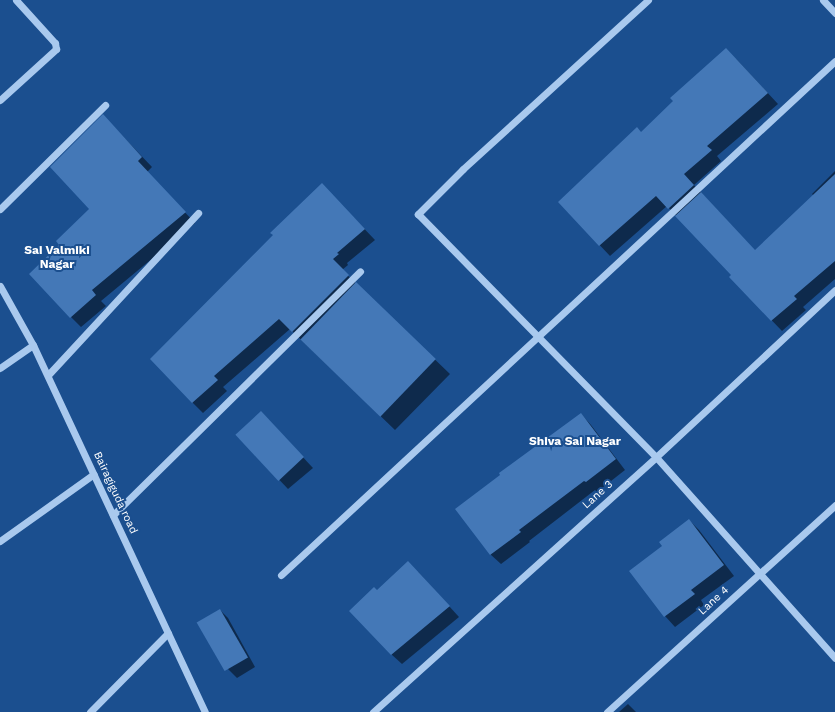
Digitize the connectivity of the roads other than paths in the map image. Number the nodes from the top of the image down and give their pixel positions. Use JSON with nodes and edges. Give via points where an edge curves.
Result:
{"nodes":[{"id":1,"x":16,"y":0,"type":"edge"},
{"id":2,"x":648,"y":0,"type":"edge"},
{"id":3,"x":823,"y":0,"type":"edge"},
{"id":4,"x":835,"y":13,"type":"edge"},
{"id":5,"x":835,"y":61,"type":"edge"},
{"id":6,"x":0,"y":100,"type":"edge"},
{"id":7,"x":105,"y":105,"type":"dead end"},
{"id":8,"x":0,"y":209,"type":"edge"},
{"id":9,"x":198,"y":213,"type":"dead end"},
{"id":10,"x":360,"y":271,"type":"dead end"},
{"id":11,"x":0,"y":286,"type":"edge"},
{"id":12,"x":835,"y":290,"type":"edge"},
{"id":13,"x":538,"y":337,"type":"junction"},
{"id":14,"x":33,"y":345,"type":"junction"},
{"id":15,"x":0,"y":368,"type":"edge"},
{"id":16,"x":48,"y":375,"type":"junction"},
{"id":17,"x":656,"y":457,"type":"junction"},
{"id":18,"x":94,"y":474,"type":"junction"},
{"id":19,"x":835,"y":505,"type":"edge"},
{"id":20,"x":113,"y":515,"type":"junction"},
{"id":21,"x":0,"y":541,"type":"edge"},
{"id":22,"x":760,"y":574,"type":"junction"},
{"id":23,"x":281,"y":575,"type":"dead end"},
{"id":24,"x":168,"y":633,"type":"junction"},
{"id":25,"x":835,"y":658,"type":"edge"},
{"id":26,"x":90,"y":712,"type":"edge"},
{"id":27,"x":205,"y":712,"type":"edge"},
{"id":28,"x":373,"y":712,"type":"edge"},
{"id":29,"x":607,"y":712,"type":"edge"}],
"edges":[{"from":1,"to":6,"type":"street","via":[[55,43],[56,50]]},
{"from":2,"to":13,"type":"street","via":[[463,169],[418,214]]},
{"from":3,"to":4,"type":"street"},
{"from":5,"to":13,"type":"street"},
{"from":7,"to":8,"type":"street"},
{"from":9,"to":16,"type":"street"},
{"from":10,"to":20,"type":"street"},
{"from":11,"to":14,"type":"street","name":"Bairagiguda road"},
{"from":12,"to":17,"type":"street","name":"Lane 3"},
{"from":13,"to":17,"type":"street"},
{"from":13,"to":23,"type":"street"},
{"from":14,"to":15,"type":"street"},
{"from":14,"to":16,"type":"street","name":"Bairagiguda road"},
{"from":16,"to":18,"type":"street","name":"Bairagiguda road"},
{"from":17,"to":22,"type":"street"},
{"from":17,"to":28,"type":"street","name":"Lane 3"},
{"from":18,"to":20,"type":"street","name":"Bairagiguda road"},
{"from":18,"to":21,"type":"street"},
{"from":19,"to":22,"type":"street","name":"Lane 4"},
{"from":20,"to":24,"type":"street","name":"Bairagiguda road"},
{"from":22,"to":25,"type":"street"},
{"from":22,"to":29,"type":"street","name":"Lane 4"},
{"from":24,"to":26,"type":"street"},
{"from":24,"to":27,"type":"street","name":"Bairagiguda road"}]}
